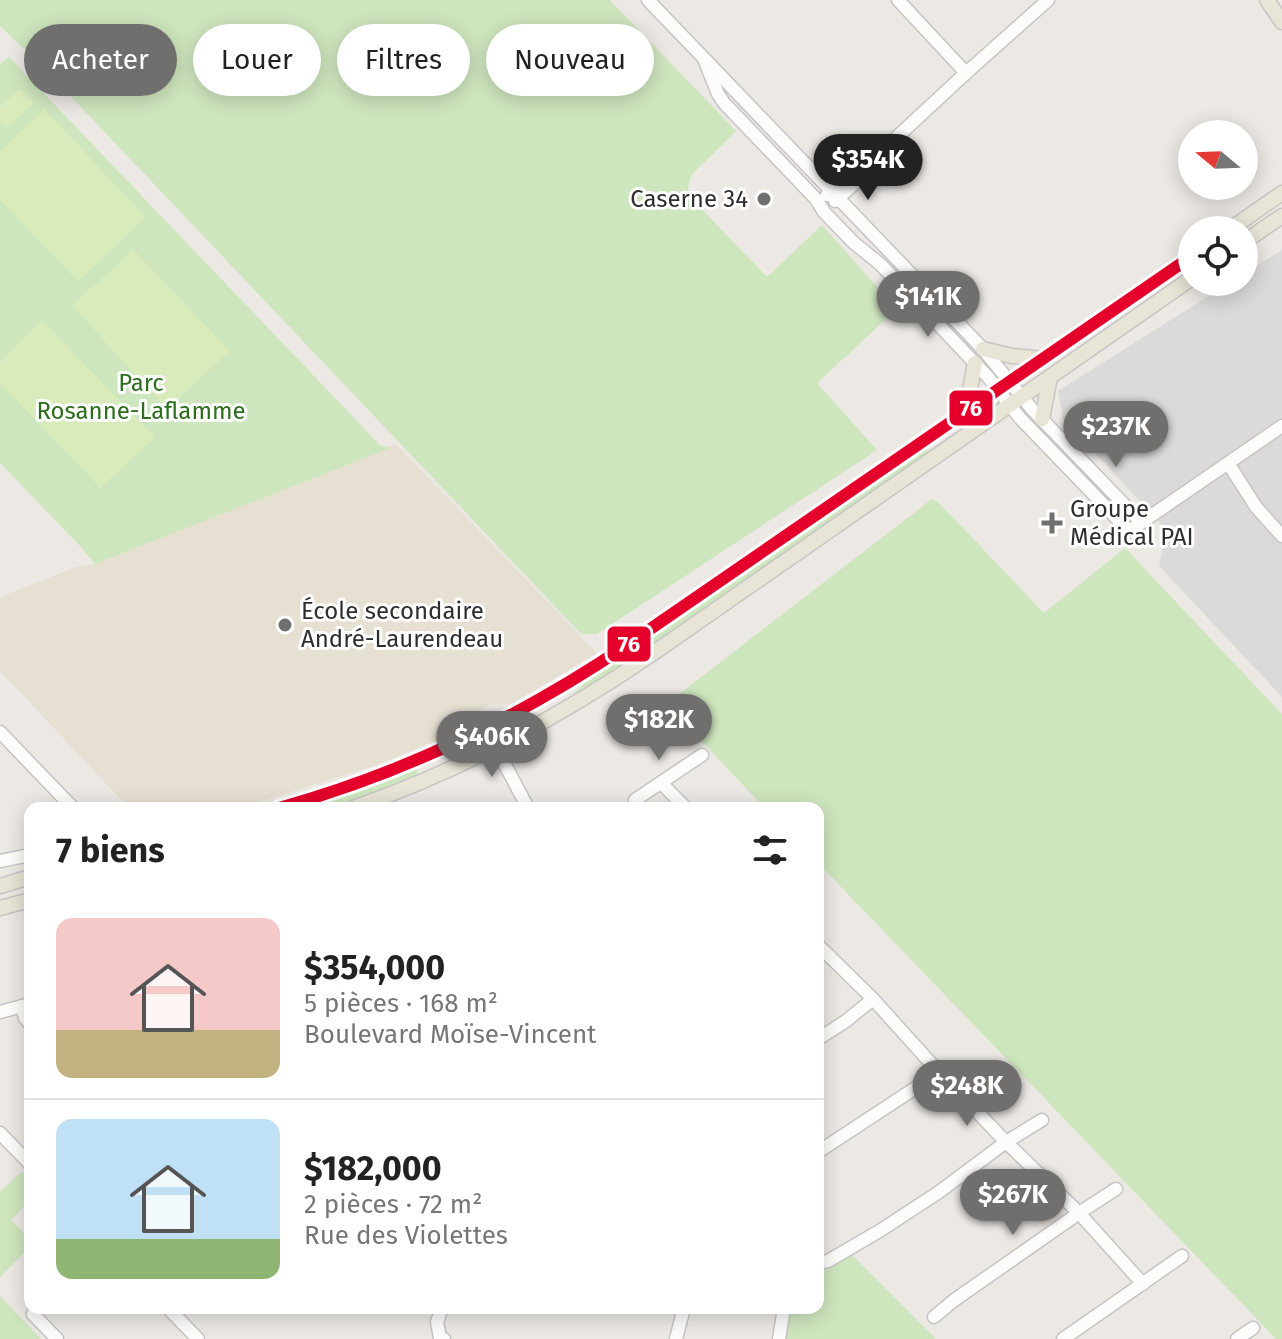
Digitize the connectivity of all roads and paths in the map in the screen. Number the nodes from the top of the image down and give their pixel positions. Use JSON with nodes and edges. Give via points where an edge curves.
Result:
{"nodes":[{"id":1,"x":648,"y":0,"type":"edge"},
{"id":2,"x":898,"y":0,"type":"edge"},
{"id":3,"x":1048,"y":0,"type":"edge"},
{"id":4,"x":1267,"y":0,"type":"edge"},
{"id":5,"x":1282,"y":22,"type":"edge"},
{"id":6,"x":704,"y":59,"type":"junction"},
{"id":7,"x":966,"y":73,"type":"junction"},
{"id":8,"x":1282,"y":193,"type":"edge"},
{"id":9,"x":835,"y":195,"type":"junction"},
{"id":10,"x":822,"y":207,"type":"junction"},
{"id":11,"x":1249,"y":216,"type":"edge"},
{"id":12,"x":1282,"y":216,"type":"edge"},
{"id":13,"x":1258,"y":232,"type":"edge"},
{"id":14,"x":1178,"y":266,"type":"edge"},
{"id":15,"x":1178,"y":288,"type":"edge"},
{"id":16,"x":983,"y":349,"type":"junction"},
{"id":17,"x":1043,"y":359,"type":"junction"},
{"id":18,"x":975,"y":363,"type":"junction"},
{"id":19,"x":1050,"y":377,"type":"junction"},
{"id":20,"x":1004,"y":386,"type":"junction"},
{"id":21,"x":1016,"y":401,"type":"junction"},
{"id":22,"x":961,"y":414,"type":"junction"},
{"id":23,"x":1042,"y":419,"type":"junction"},
{"id":24,"x":1282,"y":426,"type":"edge"},
{"id":25,"x":1228,"y":463,"type":"junction"},
{"id":26,"x":1141,"y":522,"type":"junction"},
{"id":27,"x":1282,"y":536,"type":"edge"},
{"id":28,"x":486,"y":729,"type":"junction"},
{"id":29,"x":0,"y":732,"type":"edge"},
{"id":30,"x":496,"y":748,"type":"junction"},
{"id":31,"x":702,"y":755,"type":"dead end"},
{"id":32,"x":661,"y":783,"type":"junction"},
{"id":33,"x":635,"y":800,"type":"dead end"},
{"id":34,"x":67,"y":802,"type":"edge"},
{"id":35,"x":300,"y":802,"type":"edge"},
{"id":36,"x":369,"y":802,"type":"edge"},
{"id":37,"x":525,"y":802,"type":"edge"},
{"id":38,"x":680,"y":802,"type":"edge"},
{"id":39,"x":24,"y":857,"type":"edge"},
{"id":40,"x":0,"y":861,"type":"edge"},
{"id":41,"x":24,"y":879,"type":"edge"},
{"id":42,"x":0,"y":886,"type":"edge"},
{"id":43,"x":24,"y":902,"type":"edge"},
{"id":44,"x":0,"y":908,"type":"edge"},
{"id":45,"x":824,"y":951,"type":"edge"},
{"id":46,"x":873,"y":999,"type":"junction"},
{"id":47,"x":24,"y":1006,"type":"edge"},
{"id":48,"x":0,"y":1012,"type":"edge"},
{"id":49,"x":824,"y":1035,"type":"edge"},
{"id":50,"x":936,"y":1069,"type":"junction"},
{"id":51,"x":1042,"y":1120,"type":"dead end"},
{"id":52,"x":0,"y":1133,"type":"edge"},
{"id":53,"x":1006,"y":1142,"type":"junction"},
{"id":54,"x":824,"y":1148,"type":"edge"},
{"id":55,"x":24,"y":1158,"type":"edge"},
{"id":56,"x":1116,"y":1189,"type":"dead end"},
{"id":57,"x":1079,"y":1213,"type":"junction"},
{"id":58,"x":1182,"y":1256,"type":"dead end"},
{"id":59,"x":824,"y":1262,"type":"edge"},
{"id":60,"x":1143,"y":1284,"type":"junction"},
{"id":61,"x":33,"y":1314,"type":"edge"},
{"id":62,"x":174,"y":1314,"type":"edge"},
{"id":63,"x":440,"y":1314,"type":"edge"},
{"id":64,"x":682,"y":1314,"type":"edge"},
{"id":65,"x":783,"y":1314,"type":"edge"},
{"id":66,"x":934,"y":1317,"type":"dead end"},
{"id":67,"x":1253,"y":1328,"type":"dead end"},
{"id":68,"x":57,"y":1339,"type":"edge"},
{"id":69,"x":198,"y":1339,"type":"edge"},
{"id":70,"x":444,"y":1339,"type":"edge"},
{"id":71,"x":676,"y":1339,"type":"edge"},
{"id":72,"x":779,"y":1339,"type":"edge"},
{"id":73,"x":1063,"y":1339,"type":"edge"},
{"id":74,"x":1237,"y":1339,"type":"edge"}],
"edges":[{"from":1,"to":6,"type":"street"},
{"from":2,"to":7,"type":"street"},
{"from":3,"to":7,"type":"street"},
{"from":4,"to":5,"type":"main road"},
{"from":6,"to":9,"type":"street"},
{"from":6,"to":10,"type":"street","via":[[721,99]]},
{"from":7,"to":9,"type":"street","via":[[866,159]]},
{"from":8,"to":11,"type":"main road"},
{"from":9,"to":10,"type":"street"},
{"from":9,"to":16,"type":"street"},
{"from":10,"to":18,"type":"street"},
{"from":12,"to":13,"type":"main road"},
{"from":14,"to":17,"type":"main road"},
{"from":15,"to":19,"type":"main road"},
{"from":16,"to":17,"type":"main road"},
{"from":16,"to":20,"type":"street"},
{"from":17,"to":20,"type":"main road"},
{"from":18,"to":20,"type":"street"},
{"from":18,"to":22,"type":"main road"},
{"from":19,"to":21,"type":"main road"},
{"from":19,"to":23,"type":"main road"},
{"from":20,"to":21,"type":"street"},
{"from":20,"to":22,"type":"main road"},
{"from":21,"to":23,"type":"street"},
{"from":21,"to":26,"type":"street","via":[[1129,531]]},
{"from":21,"to":30,"type":"main road","via":[[626,672]]},
{"from":22,"to":28,"type":"main road","via":[[604,661]]},
{"from":23,"to":26,"type":"street"},
{"from":24,"to":25,"type":"street"},
{"from":25,"to":26,"type":"street"},
{"from":25,"to":27,"type":"street"},
{"from":28,"to":30,"type":"street"},
{"from":28,"to":35,"type":"main road","via":[[384,774]]},
{"from":29,"to":34,"type":"street"},
{"from":30,"to":36,"type":"main road"},
{"from":30,"to":37,"type":"street"},
{"from":31,"to":32,"type":"street"},
{"from":32,"to":33,"type":"street"},
{"from":32,"to":38,"type":"street"},
{"from":39,"to":40,"type":"street"},
{"from":41,"to":42,"type":"main road"},
{"from":43,"to":44,"type":"main road"},
{"from":45,"to":46,"type":"street"},
{"from":46,"to":49,"type":"street"},
{"from":46,"to":50,"type":"street"},
{"from":47,"to":48,"type":"street"},
{"from":50,"to":53,"type":"street"},
{"from":50,"to":54,"type":"street"},
{"from":51,"to":53,"type":"street"},
{"from":52,"to":55,"type":"street"},
{"from":53,"to":57,"type":"street"},
{"from":53,"to":59,"type":"street","via":[[939,1192]]},
{"from":56,"to":57,"type":"street"},
{"from":57,"to":60,"type":"street"},
{"from":57,"to":66,"type":"street"},
{"from":58,"to":60,"type":"street"},
{"from":60,"to":73,"type":"street"},
{"from":61,"to":68,"type":"street"},
{"from":62,"to":69,"type":"street"},
{"from":63,"to":70,"type":"street","via":[[437,1322]]},
{"from":64,"to":71,"type":"street"},
{"from":65,"to":72,"type":"street"},
{"from":67,"to":74,"type":"street"}]}
